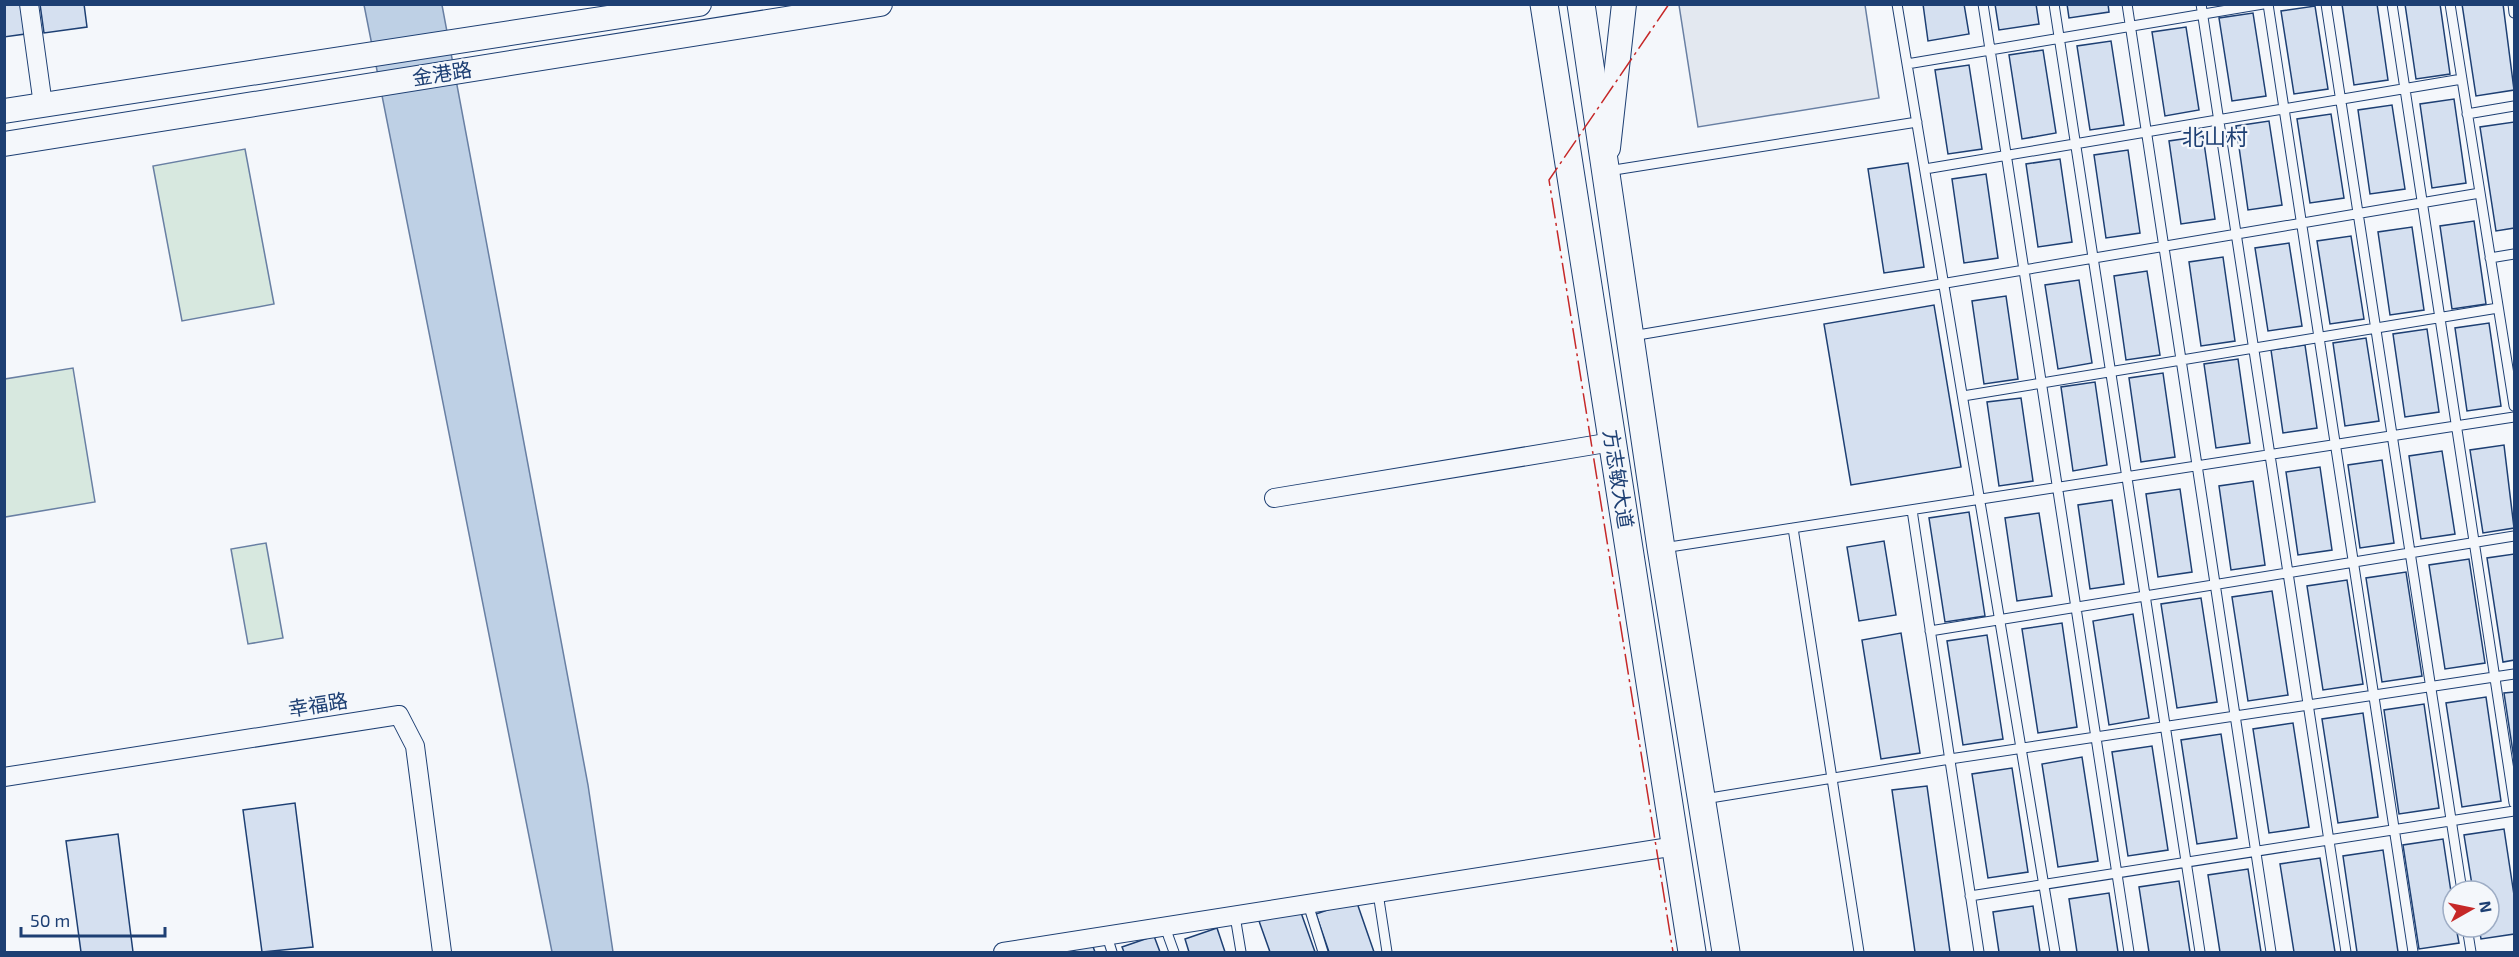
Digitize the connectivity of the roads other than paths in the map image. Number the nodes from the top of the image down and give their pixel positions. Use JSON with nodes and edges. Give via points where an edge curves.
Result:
{"nodes":[{"id":1,"x":29,"y":4,"type":"edge"},
{"id":2,"x":699,"y":4,"type":"edge"},
{"id":3,"x":880,"y":4,"type":"edge"},
{"id":4,"x":1533,"y":4,"type":"edge"},
{"id":5,"x":1544,"y":4,"type":"edge"},
{"id":6,"x":1581,"y":4,"type":"edge"},
{"id":7,"x":1624,"y":4,"type":"edge"},
{"id":8,"x":1897,"y":4,"type":"edge"},
{"id":9,"x":1983,"y":4,"type":"edge"},
{"id":10,"x":2054,"y":4,"type":"edge"},
{"id":11,"x":2127,"y":4,"type":"edge"},
{"id":12,"x":2263,"y":4,"type":"edge"},
{"id":13,"x":2268,"y":4,"type":"edge"},
{"id":14,"x":2326,"y":4,"type":"edge"},
{"id":15,"x":2392,"y":4,"type":"edge"},
{"id":16,"x":2450,"y":4,"type":"edge"},
{"id":17,"x":2513,"y":4,"type":"edge"},
{"id":18,"x":2202,"y":10,"type":"edge"},
{"id":19,"x":2514,"y":13,"type":"edge"},
{"id":20,"x":2130,"y":27,"type":"junction"},
{"id":21,"x":2060,"y":39,"type":"junction"},
{"id":22,"x":1550,"y":48,"type":"junction"},
{"id":23,"x":1990,"y":50,"type":"junction"},
{"id":24,"x":1907,"y":64,"type":"junction"},
{"id":25,"x":2462,"y":79,"type":"junction"},
{"id":26,"x":2405,"y":89,"type":"junction"},
{"id":27,"x":2341,"y":100,"type":"junction"},
{"id":28,"x":43,"y":105,"type":"junction"},
{"id":29,"x":2514,"y":106,"type":"edge"},
{"id":30,"x":2284,"y":109,"type":"junction"},
{"id":31,"x":4,"y":111,"type":"edge"},
{"id":32,"x":2467,"y":114,"type":"junction"},
{"id":33,"x":2219,"y":120,"type":"junction"},
{"id":34,"x":1917,"y":122,"type":"junction"},
{"id":35,"x":2146,"y":132,"type":"junction"},
{"id":36,"x":4,"y":144,"type":"edge"},
{"id":37,"x":2076,"y":144,"type":"junction"},
{"id":38,"x":2007,"y":155,"type":"junction"},
{"id":39,"x":1925,"y":169,"type":"junction"},
{"id":40,"x":1605,"y":172,"type":"junction"},
{"id":41,"x":2480,"y":193,"type":"junction"},
{"id":42,"x":2423,"y":203,"type":"junction"},
{"id":43,"x":2358,"y":214,"type":"junction"},
{"id":44,"x":2301,"y":225,"type":"junction"},
{"id":45,"x":2237,"y":236,"type":"junction"},
{"id":46,"x":2164,"y":248,"type":"junction"},
{"id":47,"x":2514,"y":254,"type":"edge"},
{"id":48,"x":2490,"y":258,"type":"junction"},
{"id":49,"x":2094,"y":259,"type":"junction"},
{"id":50,"x":2024,"y":271,"type":"junction"},
{"id":51,"x":1945,"y":284,"type":"junction"},
{"id":52,"x":2498,"y":308,"type":"junction"},
{"id":53,"x":2440,"y":318,"type":"junction"},
{"id":54,"x":2376,"y":328,"type":"junction"},
{"id":55,"x":1629,"y":336,"type":"junction"},
{"id":56,"x":2319,"y":338,"type":"junction"},
{"id":57,"x":2254,"y":348,"type":"junction"},
{"id":58,"x":2181,"y":360,"type":"junction"},
{"id":59,"x":2111,"y":372,"type":"junction"},
{"id":60,"x":2042,"y":383,"type":"junction"},
{"id":61,"x":1963,"y":396,"type":"junction"},
{"id":62,"x":2514,"y":406,"type":"edge"},
{"id":63,"x":2514,"y":417,"type":"edge"},
{"id":64,"x":2457,"y":426,"type":"junction"},
{"id":65,"x":2392,"y":436,"type":"junction"},
{"id":66,"x":1612,"y":442,"type":"junction"},
{"id":67,"x":2335,"y":445,"type":"junction"},
{"id":68,"x":2270,"y":455,"type":"junction"},
{"id":69,"x":2197,"y":466,"type":"junction"},
{"id":70,"x":2127,"y":477,"type":"junction"},
{"id":71,"x":2058,"y":488,"type":"junction"},
{"id":72,"x":1274,"y":498,"type":"dead end"},
{"id":73,"x":1980,"y":500,"type":"junction"},
{"id":74,"x":1912,"y":510,"type":"junction"},
{"id":75,"x":1793,"y":528,"type":"junction"},
{"id":76,"x":2514,"y":536,"type":"edge"},
{"id":77,"x":2475,"y":543,"type":"junction"},
{"id":78,"x":1661,"y":548,"type":"junction"},
{"id":79,"x":2410,"y":553,"type":"junction"},
{"id":80,"x":2353,"y":562,"type":"junction"},
{"id":81,"x":2288,"y":573,"type":"junction"},
{"id":82,"x":2215,"y":585,"type":"junction"},
{"id":83,"x":2145,"y":596,"type":"junction"},
{"id":84,"x":2076,"y":607,"type":"junction"},
{"id":85,"x":2000,"y":619,"type":"junction"},
{"id":86,"x":1930,"y":631,"type":"junction"},
{"id":87,"x":2514,"y":674,"type":"edge"},
{"id":88,"x":2495,"y":677,"type":"junction"},
{"id":89,"x":2431,"y":687,"type":"junction"},
{"id":90,"x":2374,"y":696,"type":"junction"},
{"id":91,"x":2308,"y":705,"type":"junction"},
{"id":92,"x":2235,"y":716,"type":"junction"},
{"id":93,"x":2165,"y":727,"type":"junction"},
{"id":94,"x":2096,"y":737,"type":"junction"},
{"id":95,"x":2021,"y":748,"type":"junction"},
{"id":96,"x":1950,"y":759,"type":"junction"},
{"id":97,"x":4,"y":777,"type":"edge"},
{"id":98,"x":1832,"y":778,"type":"junction"},
{"id":99,"x":1702,"y":800,"type":"junction"},
{"id":100,"x":2514,"y":803,"type":"edge"},
{"id":101,"x":2514,"y":811,"type":"edge"},
{"id":102,"x":2451,"y":821,"type":"junction"},
{"id":103,"x":2394,"y":830,"type":"junction"},
{"id":104,"x":2329,"y":840,"type":"junction"},
{"id":105,"x":1676,"y":846,"type":"junction"},
{"id":106,"x":2255,"y":852,"type":"junction"},
{"id":107,"x":2186,"y":863,"type":"junction"},
{"id":108,"x":2117,"y":873,"type":"junction"},
{"id":109,"x":2460,"y":879,"type":"edge"},
{"id":110,"x":2044,"y":885,"type":"junction"},
{"id":111,"x":1378,"y":893,"type":"junction"},
{"id":112,"x":1970,"y":896,"type":"junction"},
{"id":113,"x":1308,"y":904,"type":"junction"},
{"id":114,"x":1235,"y":916,"type":"junction"},
{"id":115,"x":1165,"y":927,"type":"junction"},
{"id":116,"x":1110,"y":944,"type":"edge"},
{"id":117,"x":1046,"y":949,"type":"edge"},
{"id":118,"x":442,"y":952,"type":"edge"},
{"id":119,"x":1003,"y":952,"type":"edge"},
{"id":120,"x":1174,"y":952,"type":"edge"},
{"id":121,"x":1241,"y":952,"type":"edge"},
{"id":122,"x":1323,"y":952,"type":"edge"},
{"id":123,"x":1388,"y":952,"type":"edge"},
{"id":124,"x":1692,"y":952,"type":"edge"},
{"id":125,"x":1726,"y":952,"type":"edge"},
{"id":126,"x":1860,"y":952,"type":"edge"},
{"id":127,"x":1979,"y":952,"type":"edge"},
{"id":128,"x":2055,"y":952,"type":"edge"},
{"id":129,"x":2129,"y":952,"type":"edge"},
{"id":130,"x":2200,"y":952,"type":"edge"},
{"id":131,"x":2271,"y":952,"type":"edge"},
{"id":132,"x":2346,"y":952,"type":"edge"},
{"id":133,"x":2413,"y":952,"type":"edge"}],
"edges":[{"from":1,"to":28,"type":"street"},
{"from":2,"to":28,"type":"main road","name":"金港路"},
{"from":3,"to":36,"type":"main road","name":"金港路"},
{"from":4,"to":22,"type":"main road"},
{"from":5,"to":22,"type":"main road","name":"方志敏大道"},
{"from":6,"to":40,"type":"main road","name":"方志敏大道"},
{"from":7,"to":40,"type":"main road"},
{"from":8,"to":24,"type":"lane"},
{"from":9,"to":23,"type":"lane"},
{"from":10,"to":21,"type":"lane"},
{"from":11,"to":20,"type":"lane"},
{"from":12,"to":18,"type":"lane"},
{"from":13,"to":30,"type":"lane"},
{"from":14,"to":27,"type":"lane"},
{"from":15,"to":26,"type":"lane"},
{"from":16,"to":25,"type":"lane"},
{"from":17,"to":19,"type":"lane"},
{"from":18,"to":20,"type":"lane"},
{"from":18,"to":33,"type":"lane"},
{"from":20,"to":21,"type":"lane"},
{"from":20,"to":35,"type":"lane"},
{"from":21,"to":23,"type":"lane"},
{"from":21,"to":37,"type":"lane"},
{"from":22,"to":66,"type":"main road","name":"方志敏大道"},
{"from":23,"to":24,"type":"lane"},
{"from":23,"to":38,"type":"lane"},
{"from":24,"to":34,"type":"lane"},
{"from":25,"to":26,"type":"lane"},
{"from":25,"to":32,"type":"lane"},
{"from":26,"to":27,"type":"lane"},
{"from":26,"to":42,"type":"lane"},
{"from":27,"to":30,"type":"lane"},
{"from":27,"to":43,"type":"lane"},
{"from":28,"to":31,"type":"main road","name":"金港路"},
{"from":29,"to":32,"type":"lane"},
{"from":30,"to":33,"type":"lane"},
{"from":30,"to":44,"type":"lane"},
{"from":32,"to":41,"type":"lane"},
{"from":33,"to":35,"type":"lane"},
{"from":33,"to":45,"type":"lane"},
{"from":34,"to":39,"type":"lane"},
{"from":34,"to":40,"type":"lane"},
{"from":35,"to":37,"type":"lane"},
{"from":35,"to":46,"type":"lane"},
{"from":37,"to":38,"type":"lane"},
{"from":37,"to":49,"type":"lane"},
{"from":38,"to":39,"type":"lane"},
{"from":38,"to":50,"type":"lane"},
{"from":39,"to":51,"type":"lane"},
{"from":40,"to":55,"type":"main road","name":"方志敏大道"},
{"from":41,"to":42,"type":"lane"},
{"from":41,"to":48,"type":"lane"},
{"from":42,"to":43,"type":"lane"},
{"from":42,"to":53,"type":"lane"},
{"from":43,"to":44,"type":"lane"},
{"from":43,"to":54,"type":"lane"},
{"from":44,"to":45,"type":"lane"},
{"from":44,"to":56,"type":"lane"},
{"from":45,"to":46,"type":"lane"},
{"from":45,"to":57,"type":"lane"},
{"from":46,"to":49,"type":"lane"},
{"from":46,"to":58,"type":"lane"},
{"from":47,"to":48,"type":"lane"},
{"from":48,"to":52,"type":"lane"},
{"from":49,"to":50,"type":"lane"},
{"from":49,"to":59,"type":"lane"},
{"from":50,"to":51,"type":"lane"},
{"from":50,"to":60,"type":"lane"},
{"from":51,"to":55,"type":"lane"},
{"from":51,"to":61,"type":"lane"},
{"from":52,"to":53,"type":"lane"},
{"from":52,"to":62,"type":"lane"},
{"from":53,"to":54,"type":"lane"},
{"from":53,"to":64,"type":"lane"},
{"from":54,"to":56,"type":"lane"},
{"from":54,"to":65,"type":"lane"},
{"from":55,"to":78,"type":"main road","name":"方志敏大道"},
{"from":56,"to":57,"type":"lane"},
{"from":56,"to":67,"type":"lane"},
{"from":57,"to":58,"type":"lane"},
{"from":57,"to":68,"type":"lane"},
{"from":58,"to":59,"type":"lane"},
{"from":58,"to":69,"type":"lane"},
{"from":59,"to":60,"type":"lane"},
{"from":59,"to":70,"type":"lane"},
{"from":60,"to":61,"type":"lane"},
{"from":60,"to":71,"type":"lane"},
{"from":61,"to":73,"type":"lane"},
{"from":63,"to":64,"type":"lane"},
{"from":64,"to":65,"type":"lane"},
{"from":64,"to":77,"type":"lane"},
{"from":65,"to":67,"type":"lane"},
{"from":65,"to":79,"type":"lane"},
{"from":66,"to":72,"type":"street"},
{"from":66,"to":105,"type":"main road","name":"方志敏大道"},
{"from":67,"to":68,"type":"lane"},
{"from":67,"to":80,"type":"lane"},
{"from":68,"to":69,"type":"lane"},
{"from":68,"to":81,"type":"lane"},
{"from":69,"to":70,"type":"lane"},
{"from":69,"to":82,"type":"lane"},
{"from":70,"to":71,"type":"lane"},
{"from":70,"to":83,"type":"lane"},
{"from":71,"to":73,"type":"lane"},
{"from":71,"to":84,"type":"lane"},
{"from":73,"to":74,"type":"lane"},
{"from":73,"to":85,"type":"lane"},
{"from":74,"to":75,"type":"lane"},
{"from":74,"to":86,"type":"lane"},
{"from":75,"to":78,"type":"lane"},
{"from":75,"to":98,"type":"lane"},
{"from":76,"to":77,"type":"lane"},
{"from":77,"to":79,"type":"lane"},
{"from":77,"to":88,"type":"lane"},
{"from":78,"to":99,"type":"main road","name":"方志敏大道"},
{"from":79,"to":80,"type":"lane"},
{"from":79,"to":89,"type":"lane"},
{"from":80,"to":81,"type":"lane"},
{"from":80,"to":90,"type":"lane"},
{"from":81,"to":82,"type":"lane"},
{"from":81,"to":91,"type":"lane"},
{"from":82,"to":83,"type":"lane"},
{"from":82,"to":92,"type":"lane"},
{"from":83,"to":84,"type":"lane"},
{"from":83,"to":93,"type":"lane"},
{"from":84,"to":85,"type":"lane"},
{"from":84,"to":94,"type":"lane"},
{"from":85,"to":86,"type":"lane"},
{"from":85,"to":95,"type":"lane"},
{"from":86,"to":96,"type":"lane"},
{"from":87,"to":88,"type":"lane"},
{"from":88,"to":89,"type":"lane"},
{"from":88,"to":100,"type":"lane"},
{"from":89,"to":90,"type":"lane"},
{"from":89,"to":102,"type":"lane"},
{"from":90,"to":91,"type":"lane"},
{"from":90,"to":103,"type":"lane"},
{"from":91,"to":92,"type":"lane"},
{"from":91,"to":104,"type":"lane"},
{"from":92,"to":93,"type":"lane"},
{"from":92,"to":106,"type":"lane"},
{"from":93,"to":94,"type":"lane"},
{"from":93,"to":107,"type":"lane"},
{"from":94,"to":95,"type":"lane"},
{"from":94,"to":108,"type":"lane"},
{"from":95,"to":96,"type":"lane"},
{"from":95,"to":110,"type":"lane"},
{"from":96,"to":98,"type":"lane"},
{"from":96,"to":112,"type":"lane"},
{"from":97,"to":118,"type":"street","name":"幸福路","via":[[399,715],[415,746]]},
{"from":98,"to":99,"type":"lane"},
{"from":98,"to":126,"type":"lane"},
{"from":99,"to":125,"type":"main road","name":"方志敏大道"},
{"from":101,"to":102,"type":"lane"},
{"from":102,"to":103,"type":"lane"},
{"from":102,"to":109,"type":"lane"},
{"from":103,"to":104,"type":"lane"},
{"from":103,"to":133,"type":"lane"},
{"from":104,"to":106,"type":"lane"},
{"from":104,"to":132,"type":"lane"},
{"from":105,"to":111,"type":"street"},
{"from":105,"to":124,"type":"main road","name":"方志敏大道"},
{"from":106,"to":107,"type":"lane"},
{"from":106,"to":131,"type":"lane"},
{"from":107,"to":108,"type":"lane"},
{"from":107,"to":130,"type":"lane"},
{"from":108,"to":110,"type":"lane"},
{"from":108,"to":129,"type":"lane"},
{"from":110,"to":112,"type":"lane"},
{"from":110,"to":128,"type":"lane"},
{"from":111,"to":113,"type":"street"},
{"from":111,"to":123,"type":"lane"},
{"from":112,"to":127,"type":"lane"},
{"from":113,"to":114,"type":"street"},
{"from":113,"to":122,"type":"lane"},
{"from":114,"to":115,"type":"street"},
{"from":114,"to":121,"type":"lane"},
{"from":115,"to":116,"type":"street"},
{"from":115,"to":120,"type":"lane"},
{"from":116,"to":117,"type":"street"},
{"from":117,"to":119,"type":"street"}]}
